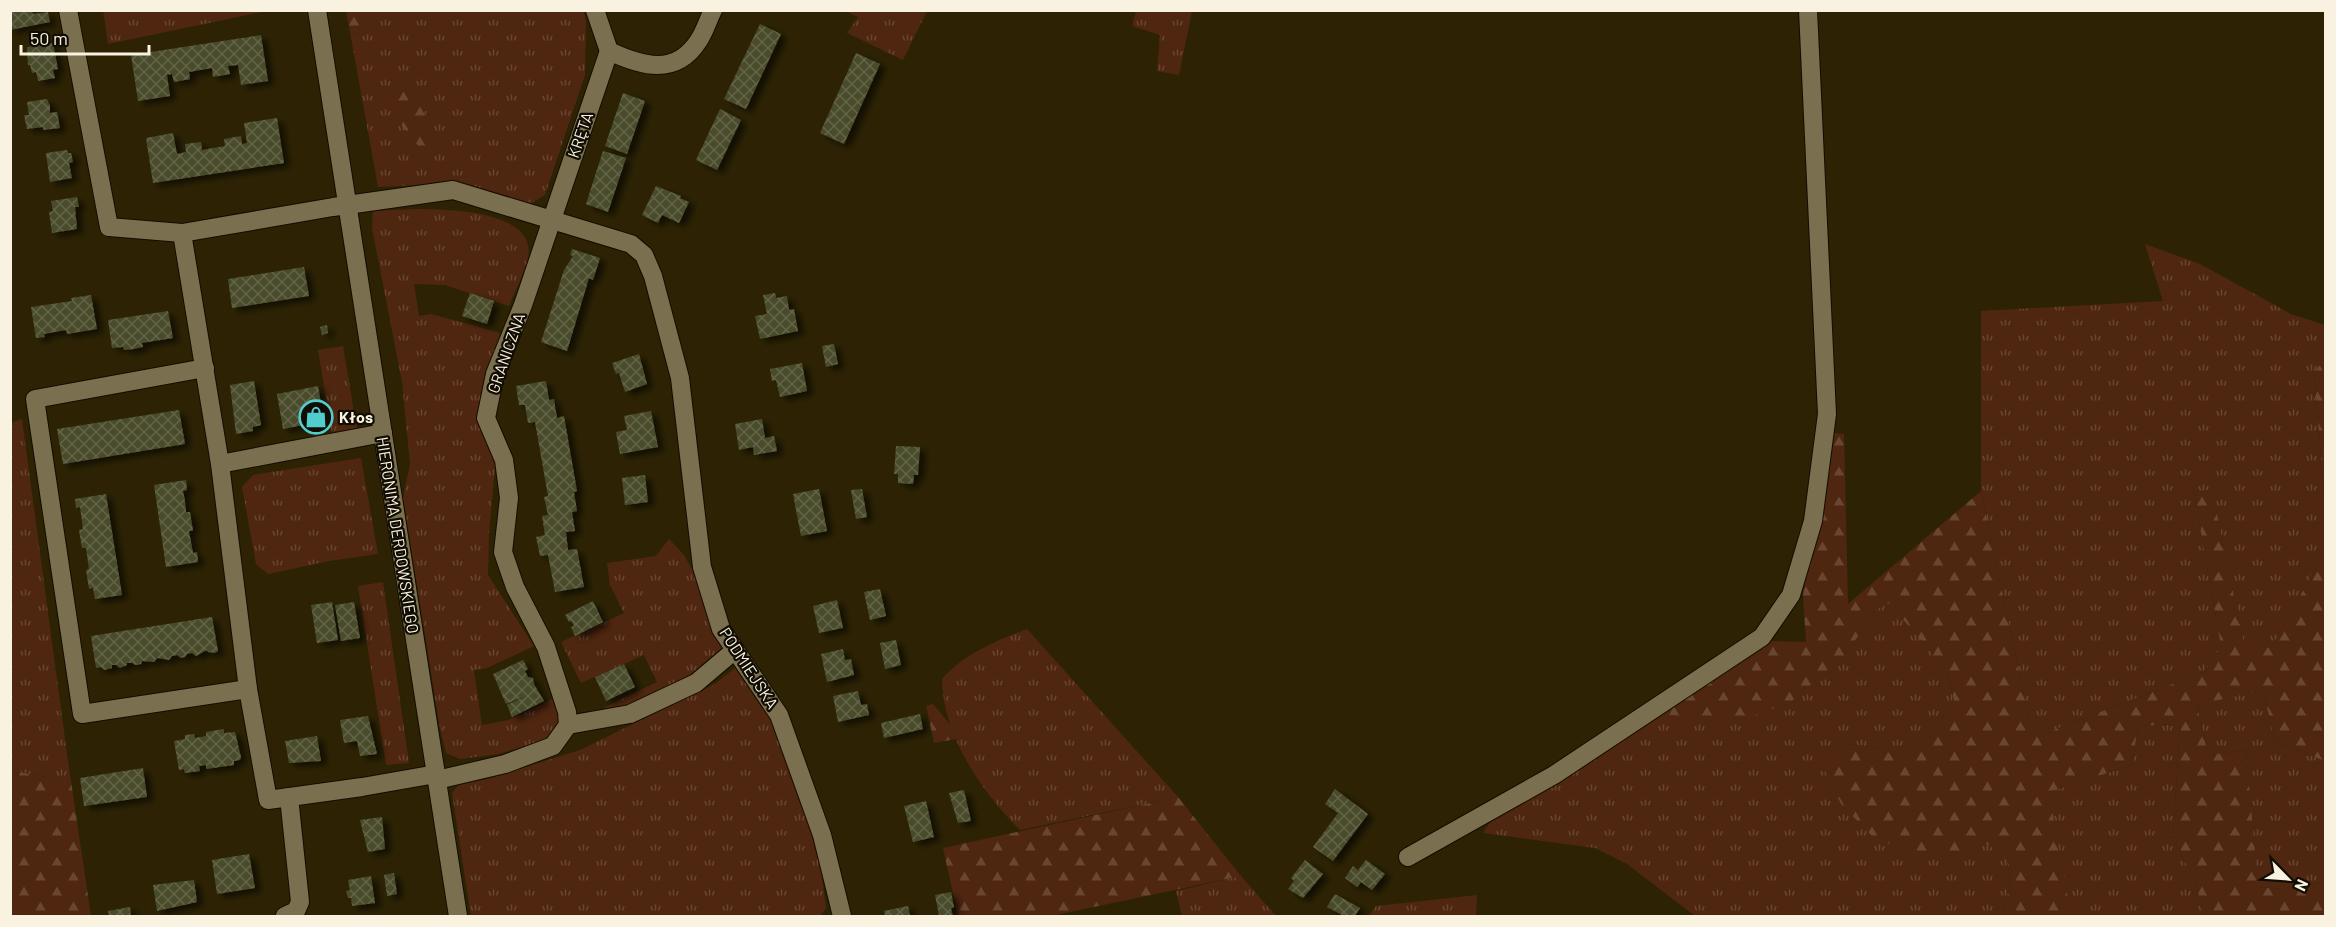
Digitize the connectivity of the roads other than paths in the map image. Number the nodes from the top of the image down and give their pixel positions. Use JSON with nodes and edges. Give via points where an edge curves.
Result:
{"nodes":[{"id":1,"x":68,"y":10,"type":"edge"},
{"id":2,"x":317,"y":10,"type":"edge"},
{"id":3,"x":595,"y":10,"type":"edge"},
{"id":4,"x":713,"y":10,"type":"edge"},
{"id":5,"x":1808,"y":10,"type":"edge"},
{"id":6,"x":609,"y":51,"type":"junction"},
{"id":7,"x":347,"y":205,"type":"junction"},
{"id":8,"x":551,"y":220,"type":"junction"},
{"id":9,"x":182,"y":233,"type":"junction"},
{"id":10,"x":205,"y":368,"type":"junction"},
{"id":11,"x":383,"y":434,"type":"junction"},
{"id":12,"x":220,"y":464,"type":"junction"},
{"id":13,"x":735,"y":650,"type":"junction"},
{"id":14,"x":248,"y":689,"type":"junction"},
{"id":15,"x":568,"y":725,"type":"junction"},
{"id":16,"x":436,"y":777,"type":"junction"},
{"id":17,"x":289,"y":797,"type":"junction"},
{"id":18,"x":1408,"y":857,"type":"dead end"},
{"id":19,"x":285,"y":916,"type":"edge"},
{"id":20,"x":458,"y":916,"type":"edge"},
{"id":21,"x":842,"y":916,"type":"edge"}],
"edges":[{"from":1,"to":9,"type":"street","via":[[109,227]]},
{"from":2,"to":7,"type":"street","name":"HIERONIMA DERDOWSKIEGO"},
{"from":3,"to":6,"type":"street"},
{"from":4,"to":6,"type":"street","via":[[699,41],[682,60],[636,64]]},
{"from":5,"to":18,"type":"street","via":[[1827,414],[1813,521],[1791,595],[1762,638],[1554,775]]},
{"from":6,"to":8,"type":"street","name":"KRĘTA"},
{"from":7,"to":8,"type":"street","via":[[453,190]]},
{"from":7,"to":9,"type":"street"},
{"from":7,"to":11,"type":"street","name":"HIERONIMA DERDOWSKIEGO"},
{"from":8,"to":13,"type":"street","name":"PODMIEJSKA","via":[[631,244],[644,255],[680,378],[702,567],[721,629]]},
{"from":8,"to":15,"type":"street","name":"GRANICZNA","via":[[495,374],[486,418],[504,460],[509,498],[503,552],[515,586],[546,647]]},
{"from":9,"to":10,"type":"street"},
{"from":10,"to":12,"type":"street"},
{"from":10,"to":14,"type":"street","via":[[35,399],[82,714]]},
{"from":11,"to":12,"type":"street"},
{"from":11,"to":16,"type":"street","name":"HIERONIMA DERDOWSKIEGO"},
{"from":12,"to":14,"type":"street"},
{"from":13,"to":15,"type":"street","via":[[696,682],[630,714]]},
{"from":13,"to":21,"type":"street","name":"PODMIEJSKA","via":[[779,715],[822,835]]},
{"from":14,"to":17,"type":"street","via":[[268,800]]},
{"from":15,"to":16,"type":"street","via":[[554,746],[505,764]]},
{"from":16,"to":17,"type":"street"},
{"from":16,"to":20,"type":"street","name":"HIERONIMA DERDOWSKIEGO"},
{"from":17,"to":19,"type":"street","via":[[300,902],[296,911]]}]}
